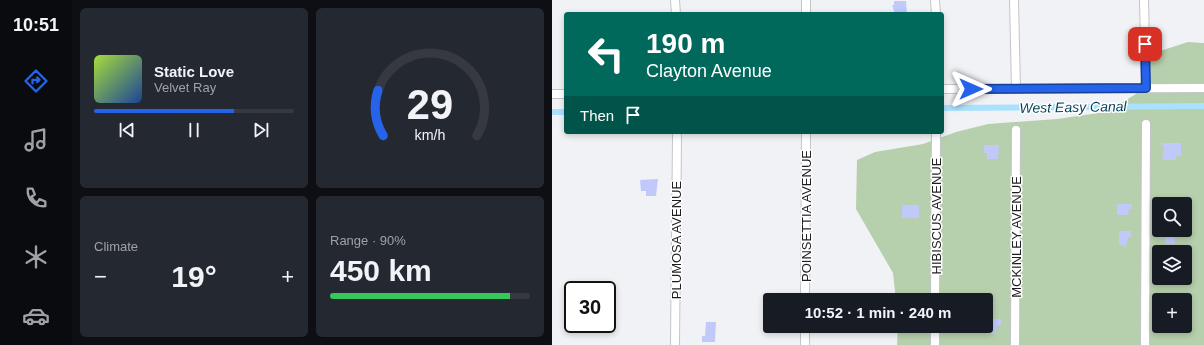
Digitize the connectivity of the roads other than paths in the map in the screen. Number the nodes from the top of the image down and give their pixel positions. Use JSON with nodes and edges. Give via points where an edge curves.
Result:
{"nodes":[{"id":1,"x":675,"y":0,"type":"edge"},
{"id":2,"x":806,"y":0,"type":"edge"},
{"id":3,"x":936,"y":0,"type":"edge"},
{"id":4,"x":1014,"y":0,"type":"edge"},
{"id":5,"x":1144,"y":0,"type":"edge"},
{"id":6,"x":676,"y":12,"type":"edge"},
{"id":7,"x":806,"y":12,"type":"edge"},
{"id":8,"x":936,"y":12,"type":"edge"},
{"id":9,"x":1146,"y":88,"type":"junction"},
{"id":10,"x":1204,"y":88,"type":"edge"},
{"id":11,"x":944,"y":89,"type":"edge"},
{"id":12,"x":1016,"y":89,"type":"junction"},
{"id":13,"x":552,"y":94,"type":"edge"},
{"id":14,"x":564,"y":94,"type":"edge"},
{"id":15,"x":1146,"y":124,"type":"dead end"},
{"id":16,"x":1016,"y":130,"type":"dead end"},
{"id":17,"x":806,"y":134,"type":"edge"},
{"id":18,"x":936,"y":134,"type":"edge"},
{"id":19,"x":677,"y":136,"type":"dead end"},
{"id":20,"x":805,"y":293,"type":"edge"},
{"id":21,"x":935,"y":293,"type":"edge"},
{"id":22,"x":805,"y":333,"type":"edge"},
{"id":23,"x":935,"y":333,"type":"edge"},
{"id":24,"x":675,"y":345,"type":"edge"},
{"id":25,"x":805,"y":345,"type":"edge"},
{"id":26,"x":935,"y":345,"type":"edge"},
{"id":27,"x":1015,"y":345,"type":"edge"},
{"id":28,"x":1145,"y":345,"type":"edge"}],
"edges":[{"from":1,"to":6,"type":"street"},
{"from":2,"to":7,"type":"street"},
{"from":3,"to":8,"type":"street"},
{"from":4,"to":12,"type":"street"},
{"from":5,"to":9,"type":"street"},
{"from":9,"to":10,"type":"street"},
{"from":9,"to":12,"type":"street"},
{"from":11,"to":12,"type":"street"},
{"from":13,"to":14,"type":"street"},
{"from":15,"to":28,"type":"street"},
{"from":16,"to":27,"type":"street","name":"MCKINLEY AVENUE"},
{"from":17,"to":20,"type":"street","name":"POINSETTIA AVENUE"},
{"from":18,"to":21,"type":"street","name":"HIBISCUS AVENUE"},
{"from":19,"to":24,"type":"street","name":"PLUMOSA AVENUE"},
{"from":22,"to":25,"type":"street"},
{"from":23,"to":26,"type":"street"}]}
